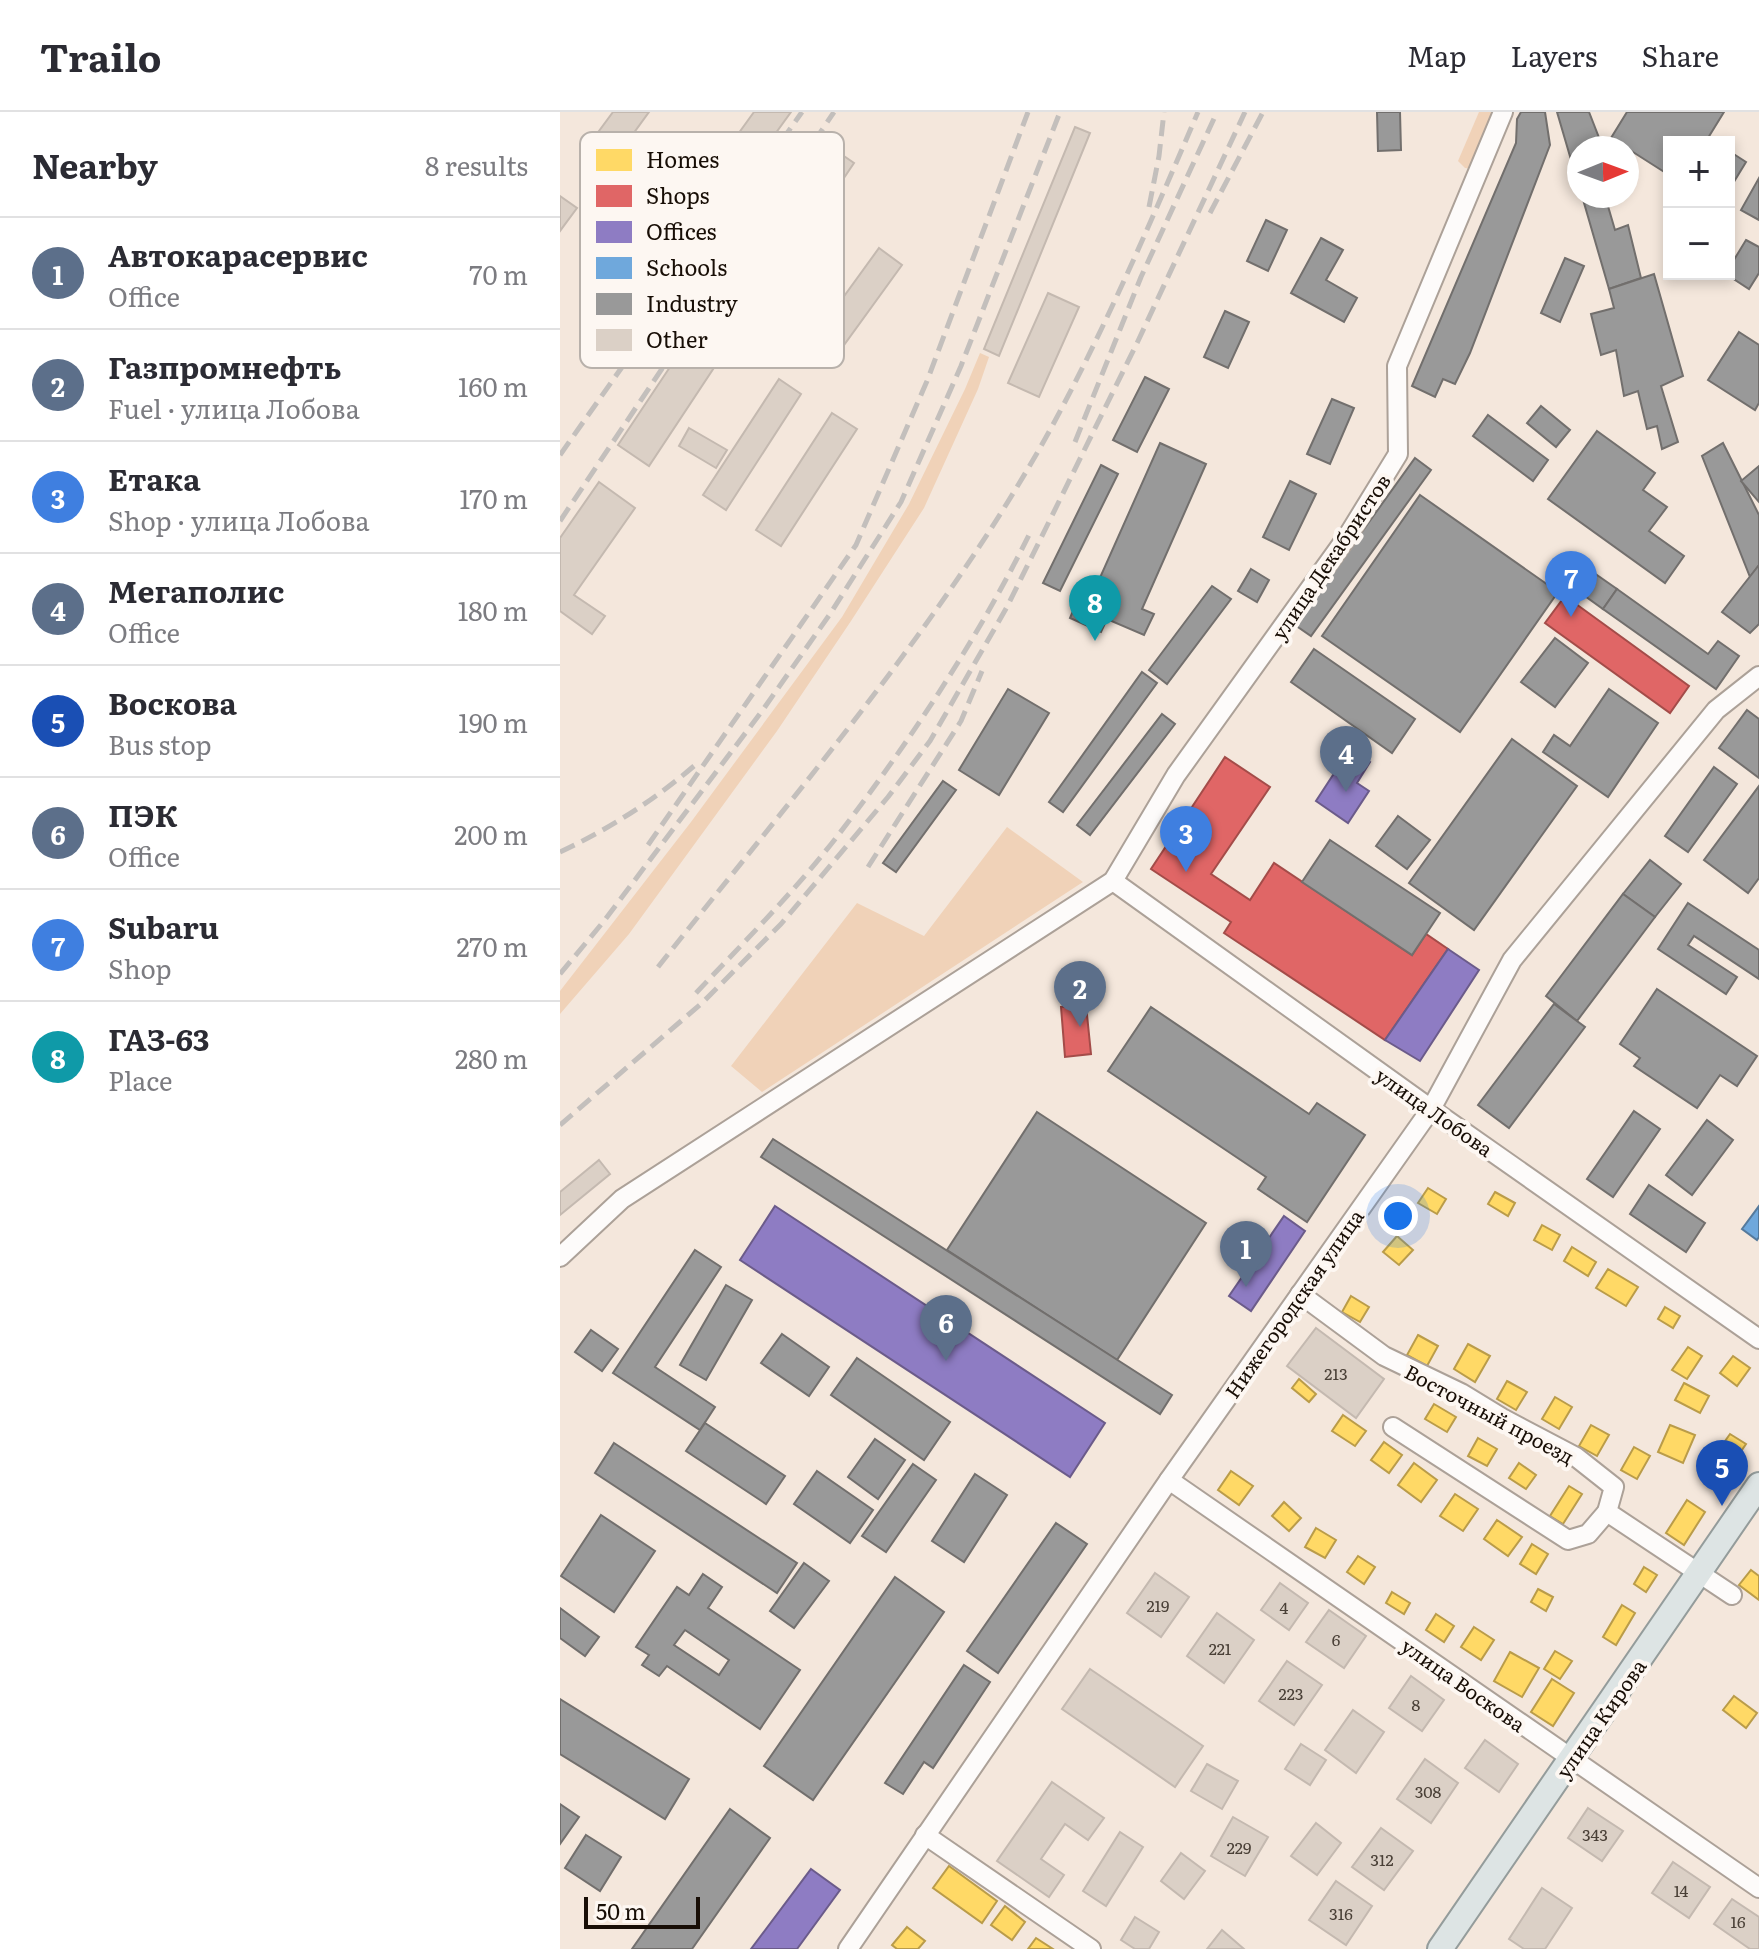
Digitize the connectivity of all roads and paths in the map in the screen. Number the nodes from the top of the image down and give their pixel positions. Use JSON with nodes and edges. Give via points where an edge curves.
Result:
{"nodes":[{"id":1,"x":1503,"y":112,"type":"edge"},
{"id":2,"x":1759,"y":676,"type":"edge"},
{"id":3,"x":1113,"y":881,"type":"junction"},
{"id":4,"x":1431,"y":1109,"type":"junction"},
{"id":5,"x":560,"y":1257,"type":"edge"},
{"id":6,"x":1300,"y":1294,"type":"junction"},
{"id":7,"x":1759,"y":1339,"type":"edge"},
{"id":8,"x":1393,"y":1427,"type":"dead end"},
{"id":9,"x":1169,"y":1480,"type":"junction"},
{"id":10,"x":1759,"y":1485,"type":"edge"},
{"id":11,"x":1607,"y":1512,"type":"junction"},
{"id":12,"x":1700,"y":1573,"type":"junction"},
{"id":13,"x":1732,"y":1595,"type":"dead end"},
{"id":14,"x":1572,"y":1758,"type":"junction"},
{"id":15,"x":925,"y":1835,"type":"junction"},
{"id":16,"x":1759,"y":1888,"type":"edge"},
{"id":17,"x":848,"y":1949,"type":"edge"},
{"id":18,"x":1091,"y":1949,"type":"edge"},
{"id":19,"x":1440,"y":1949,"type":"edge"}],
"edges":[{"from":1,"to":3,"type":"street","name":"улица Декабристов","via":[[1397,366],[1398,454],[1347,537],[1176,775]]},
{"from":2,"to":4,"type":"street","name":"Нижегородская улица","via":[[1716,710],[1512,960]]},
{"from":3,"to":4,"type":"street","name":"улица Лобова"},
{"from":3,"to":5,"type":"street","via":[[622,1199]]},
{"from":4,"to":6,"type":"street","name":"Нижегородская улица"},
{"from":4,"to":7,"type":"street","name":"улица Лобова"},
{"from":6,"to":9,"type":"street","name":"Нижегородская улица"},
{"from":6,"to":11,"type":"street","name":"Восточный проезд","via":[[1384,1356],[1576,1457],[1614,1487]]},
{"from":8,"to":11,"type":"street","via":[[1568,1540],[1588,1534]]},
{"from":9,"to":14,"type":"street","name":"улица Воскова"},
{"from":9,"to":15,"type":"street","name":"Нижегородская улица"},
{"from":10,"to":12,"type":"main road","name":"улица Кирова"},
{"from":11,"to":12,"type":"street"},
{"from":12,"to":13,"type":"street"},
{"from":12,"to":14,"type":"main road","name":"улица Кирова"},
{"from":14,"to":16,"type":"street","name":"улица Воскова"},
{"from":14,"to":19,"type":"main road","name":"улица Кирова"},
{"from":15,"to":17,"type":"street","name":"Нижегородская улица"},
{"from":15,"to":18,"type":"street"}]}
